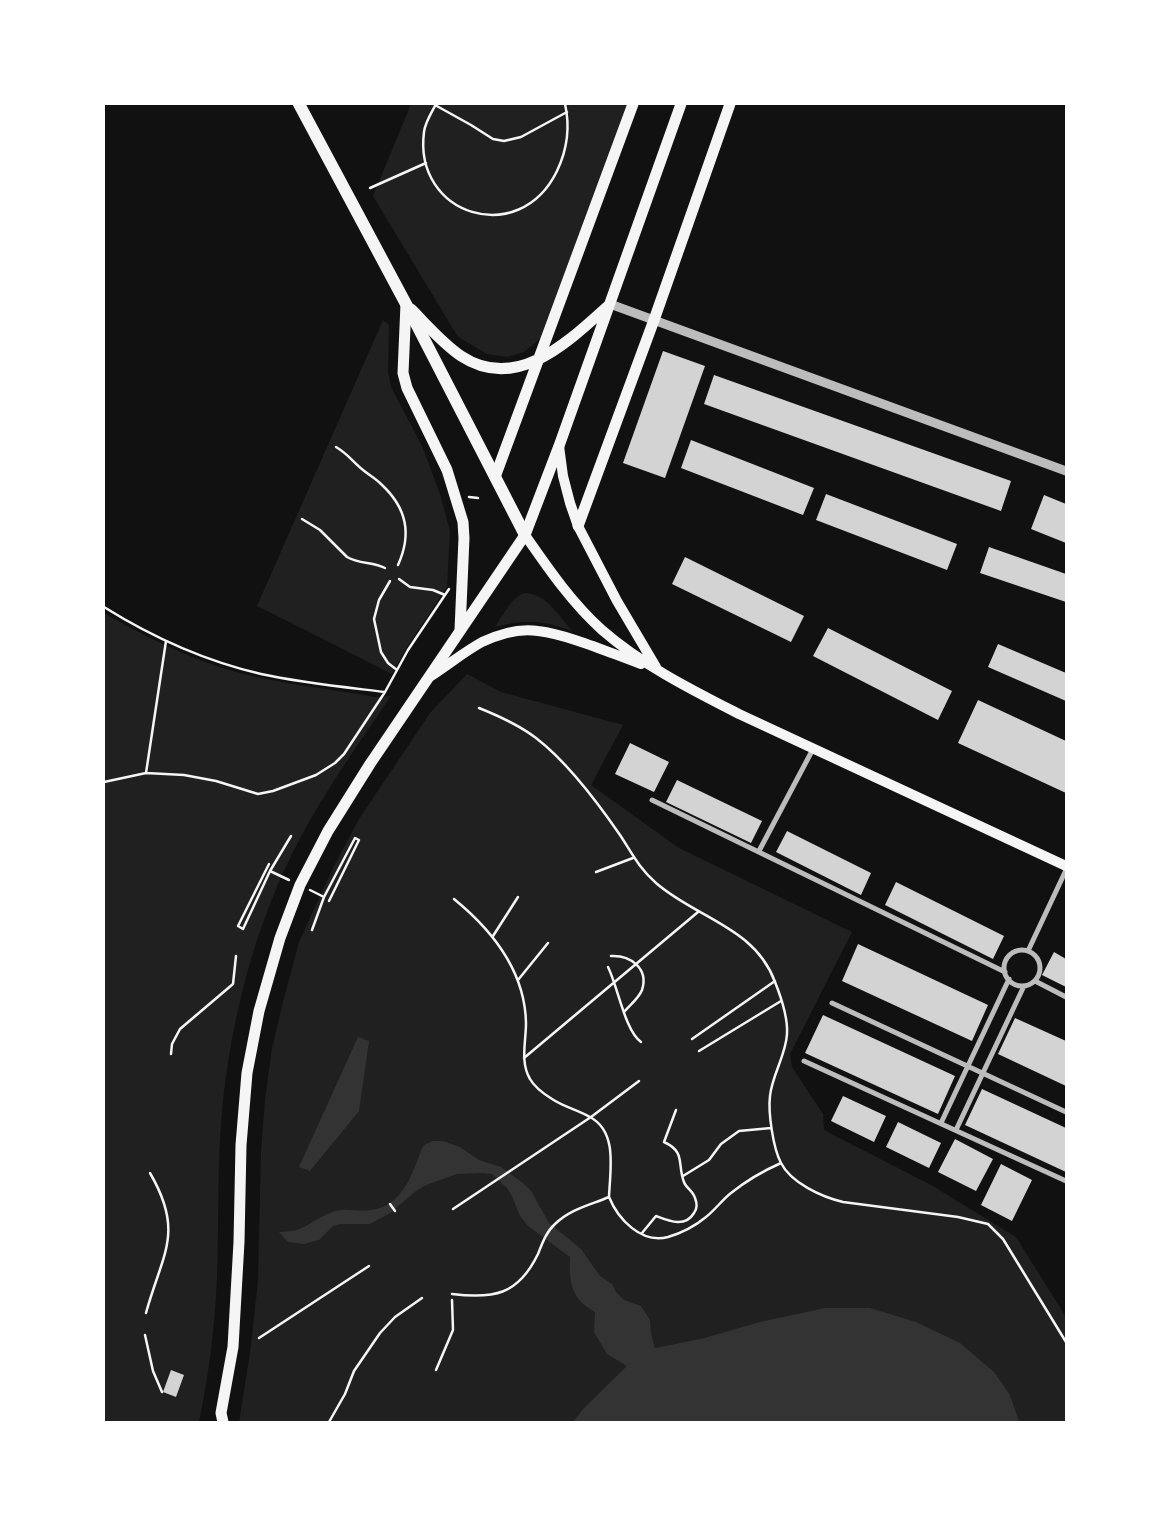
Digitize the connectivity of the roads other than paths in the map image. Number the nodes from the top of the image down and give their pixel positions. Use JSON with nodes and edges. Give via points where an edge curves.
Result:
{"nodes":[{"id":1,"x":299,"y":104,"type":"edge"},
{"id":2,"x":633,"y":104,"type":"edge"},
{"id":3,"x":681,"y":104,"type":"edge"},
{"id":4,"x":730,"y":104,"type":"edge"},
{"id":5,"x":406,"y":304,"type":"junction"},
{"id":6,"x":610,"y":304,"type":"junction"},
{"id":7,"x":654,"y":320,"type":"junction"},
{"id":8,"x":540,"y":358,"type":"junction"},
{"id":9,"x":559,"y":446,"type":"junction"},
{"id":10,"x":1066,"y":471,"type":"edge"},
{"id":11,"x":495,"y":477,"type":"junction"},
{"id":12,"x":578,"y":526,"type":"junction"},
{"id":13,"x":525,"y":534,"type":"junction"},
{"id":14,"x":460,"y":631,"type":"junction"},
{"id":15,"x":658,"y":670,"type":"junction"},
{"id":16,"x":428,"y":678,"type":"junction"},
{"id":17,"x":813,"y":749,"type":"junction"},
{"id":18,"x":652,"y":800,"type":"dead end"},
{"id":19,"x":759,"y":851,"type":"junction"},
{"id":20,"x":1066,"y":866,"type":"edge"},
{"id":21,"x":1066,"y":870,"type":"edge"},
{"id":22,"x":1028,"y":951,"type":"junction"},
{"id":23,"x":1005,"y":972,"type":"junction"},
{"id":24,"x":1009,"y":979,"type":"junction"},
{"id":25,"x":1034,"y":981,"type":"junction"},
{"id":26,"x":1024,"y":986,"type":"junction"},
{"id":27,"x":1066,"y":997,"type":"edge"},
{"id":28,"x":832,"y":1003,"type":"dead end"},
{"id":29,"x":804,"y":1062,"type":"dead end"},
{"id":30,"x":967,"y":1066,"type":"junction"},
{"id":31,"x":983,"y":1073,"type":"junction"},
{"id":32,"x":1066,"y":1112,"type":"edge"},
{"id":33,"x":941,"y":1123,"type":"junction"},
{"id":34,"x":956,"y":1130,"type":"junction"},
{"id":35,"x":1066,"y":1181,"type":"edge"},
{"id":36,"x":220,"y":1419,"type":"edge"}],
"edges":[{"from":1,"to":5,"type":"highway"},
{"from":2,"to":8,"type":"main road"},
{"from":3,"to":6,"type":"main road"},
{"from":4,"to":7,"type":"main road"},
{"from":5,"to":8,"type":"main road","via":[[445,344],[480,366],[512,368]]},
{"from":5,"to":11,"type":"highway"},
{"from":5,"to":14,"type":"main road","via":[[403,373],[407,388],[447,470],[463,522]]},
{"from":6,"to":7,"type":"street"},
{"from":6,"to":8,"type":"main road","via":[[564,344]]},
{"from":6,"to":9,"type":"main road"},
{"from":7,"to":10,"type":"street"},
{"from":7,"to":12,"type":"main road"},
{"from":8,"to":11,"type":"main road"},
{"from":9,"to":12,"type":"main road"},
{"from":9,"to":13,"type":"main road"},
{"from":11,"to":13,"type":"highway"},
{"from":12,"to":15,"type":"main road"},
{"from":13,"to":14,"type":"main road"},
{"from":13,"to":15,"type":"main road","via":[[551,574],[602,629]]},
{"from":14,"to":16,"type":"main road"},
{"from":15,"to":16,"type":"main road","via":[[537,630],[500,635],[482,642]]},
{"from":15,"to":17,"type":"main road"},
{"from":16,"to":36,"type":"main road","via":[[333,822],[306,874],[280,938],[259,1011],[247,1073],[241,1146],[233,1347]]},
{"from":17,"to":19,"type":"street"},
{"from":17,"to":20,"type":"main road"},
{"from":18,"to":19,"type":"street"},
{"from":19,"to":23,"type":"street"},
{"from":21,"to":22,"type":"street"},
{"from":22,"to":23,"type":"street","via":[[1011,955]]},
{"from":22,"to":25,"type":"street","via":[[1039,963],[1039,974]]},
{"from":23,"to":24,"type":"street"},
{"from":24,"to":26,"type":"street"},
{"from":24,"to":30,"type":"street"},
{"from":25,"to":26,"type":"street"},
{"from":25,"to":27,"type":"street"},
{"from":26,"to":31,"type":"street"},
{"from":28,"to":30,"type":"street"},
{"from":29,"to":33,"type":"street"},
{"from":30,"to":31,"type":"street"},
{"from":30,"to":33,"type":"street"},
{"from":31,"to":32,"type":"street"},
{"from":31,"to":34,"type":"street"},
{"from":33,"to":34,"type":"street"},
{"from":34,"to":35,"type":"street"}]}
